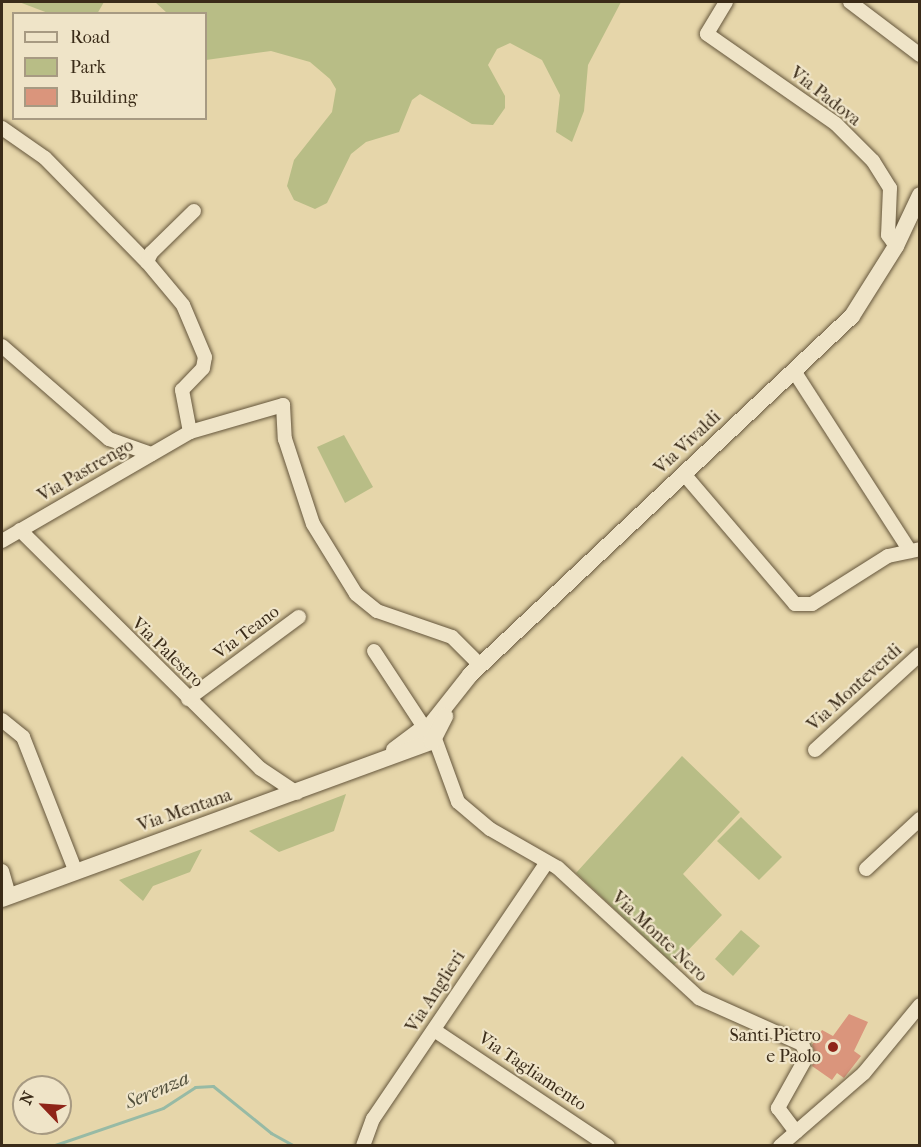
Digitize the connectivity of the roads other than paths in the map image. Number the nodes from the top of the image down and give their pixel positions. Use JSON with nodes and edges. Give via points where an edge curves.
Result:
{"nodes":[{"id":1,"x":726,"y":2,"type":"edge"},
{"id":2,"x":850,"y":2,"type":"edge"},
{"id":3,"x":920,"y":55,"type":"edge"},
{"id":4,"x":2,"y":128,"type":"edge"},
{"id":5,"x":920,"y":195,"type":"edge"},
{"id":6,"x":194,"y":212,"type":"dead end"},
{"id":7,"x":896,"y":246,"type":"junction"},
{"id":8,"x":147,"y":262,"type":"junction"},
{"id":9,"x":2,"y":346,"type":"edge"},
{"id":10,"x":794,"y":371,"type":"junction"},
{"id":11,"x":190,"y":432,"type":"junction"},
{"id":12,"x":151,"y":454,"type":"junction"},
{"id":13,"x":684,"y":474,"type":"junction"},
{"id":14,"x":20,"y":531,"type":"junction"},
{"id":15,"x":2,"y":541,"type":"edge"},
{"id":16,"x":915,"y":550,"type":"edge"},
{"id":17,"x":298,"y":617,"type":"dead end"},
{"id":18,"x":374,"y":651,"type":"dead end"},
{"id":19,"x":920,"y":654,"type":"edge"},
{"id":20,"x":480,"y":665,"type":"junction"},
{"id":21,"x":188,"y":699,"type":"junction"},
{"id":22,"x":2,"y":720,"type":"edge"},
{"id":23,"x":428,"y":735,"type":"junction"},
{"id":24,"x":815,"y":750,"type":"dead end"},
{"id":25,"x":297,"y":793,"type":"junction"},
{"id":26,"x":920,"y":819,"type":"edge"},
{"id":27,"x":547,"y":862,"type":"junction"},
{"id":28,"x":866,"y":869,"type":"dead end"},
{"id":29,"x":75,"y":870,"type":"junction"},
{"id":30,"x":2,"y":871,"type":"edge"},
{"id":31,"x":5,"y":897,"type":"edge"},
{"id":32,"x":919,"y":1005,"type":"edge"},
{"id":33,"x":434,"y":1030,"type":"junction"},
{"id":34,"x":796,"y":1132,"type":"junction"},
{"id":35,"x":363,"y":1146,"type":"edge"},
{"id":36,"x":608,"y":1146,"type":"edge"},
{"id":37,"x":780,"y":1146,"type":"edge"}],
"edges":[{"from":1,"to":7,"type":"street","name":"Via Padova","via":[[707,34],[836,124],[873,161],[890,188],[888,235]]},
{"from":2,"to":3,"type":"street"},
{"from":4,"to":8,"type":"street","via":[[45,158]]},
{"from":5,"to":7,"type":"street","name":"Via Vivaldi"},
{"from":6,"to":8,"type":"street","via":[[151,253]]},
{"from":7,"to":10,"type":"street","name":"Via Vivaldi","via":[[852,316]]},
{"from":8,"to":11,"type":"street","via":[[183,305],[205,357],[203,368],[182,390]]},
{"from":9,"to":12,"type":"street","name":"Via Pastrengo","via":[[109,439]]},
{"from":10,"to":13,"type":"street","name":"Via Vivaldi"},
{"from":10,"to":16,"type":"street"},
{"from":11,"to":12,"type":"street"},
{"from":11,"to":20,"type":"street","via":[[283,405],[285,439],[313,524],[357,594],[376,611],[452,637]]},
{"from":12,"to":14,"type":"street","name":"Via Pastrengo"},
{"from":13,"to":16,"type":"street","via":[[795,604],[812,604],[888,556]]},
{"from":13,"to":20,"type":"street","name":"Via Vivaldi"},
{"from":14,"to":15,"type":"street","name":"Via Pastrengo"},
{"from":14,"to":21,"type":"street","name":"Via Palestro"},
{"from":17,"to":21,"type":"street","name":"Via Teano"},
{"from":18,"to":23,"type":"street","name":"Via Monte Nero"},
{"from":19,"to":24,"type":"street","name":"Via Monteverdi"},
{"from":20,"to":23,"type":"street","name":"Via Vivaldi","via":[[453,696]]},
{"from":21,"to":25,"type":"street","name":"Via Palestro","via":[[261,769]]},
{"from":22,"to":29,"type":"street","via":[[22,737]]},
{"from":23,"to":25,"type":"street","name":"Via Mentana","via":[[381,760]]},
{"from":23,"to":27,"type":"street","name":"Via Monte Nero","via":[[443,759],[458,802],[490,829]]},
{"from":25,"to":29,"type":"street","name":"Via Mentana"},
{"from":26,"to":28,"type":"street"},
{"from":27,"to":33,"type":"street","name":"Via Anglieri"},
{"from":27,"to":34,"type":"street","name":"Via Monte Nero","via":[[699,998],[802,1044],[807,1056],[778,1108]]},
{"from":29,"to":31,"type":"street","name":"Via Mentana"},
{"from":30,"to":31,"type":"street"},
{"from":32,"to":34,"type":"street","via":[[864,1072]]},
{"from":33,"to":35,"type":"street","name":"Via Anglieri","via":[[373,1119]]},
{"from":33,"to":36,"type":"street","name":"Via Tagliamento"},
{"from":34,"to":37,"type":"street"}]}
